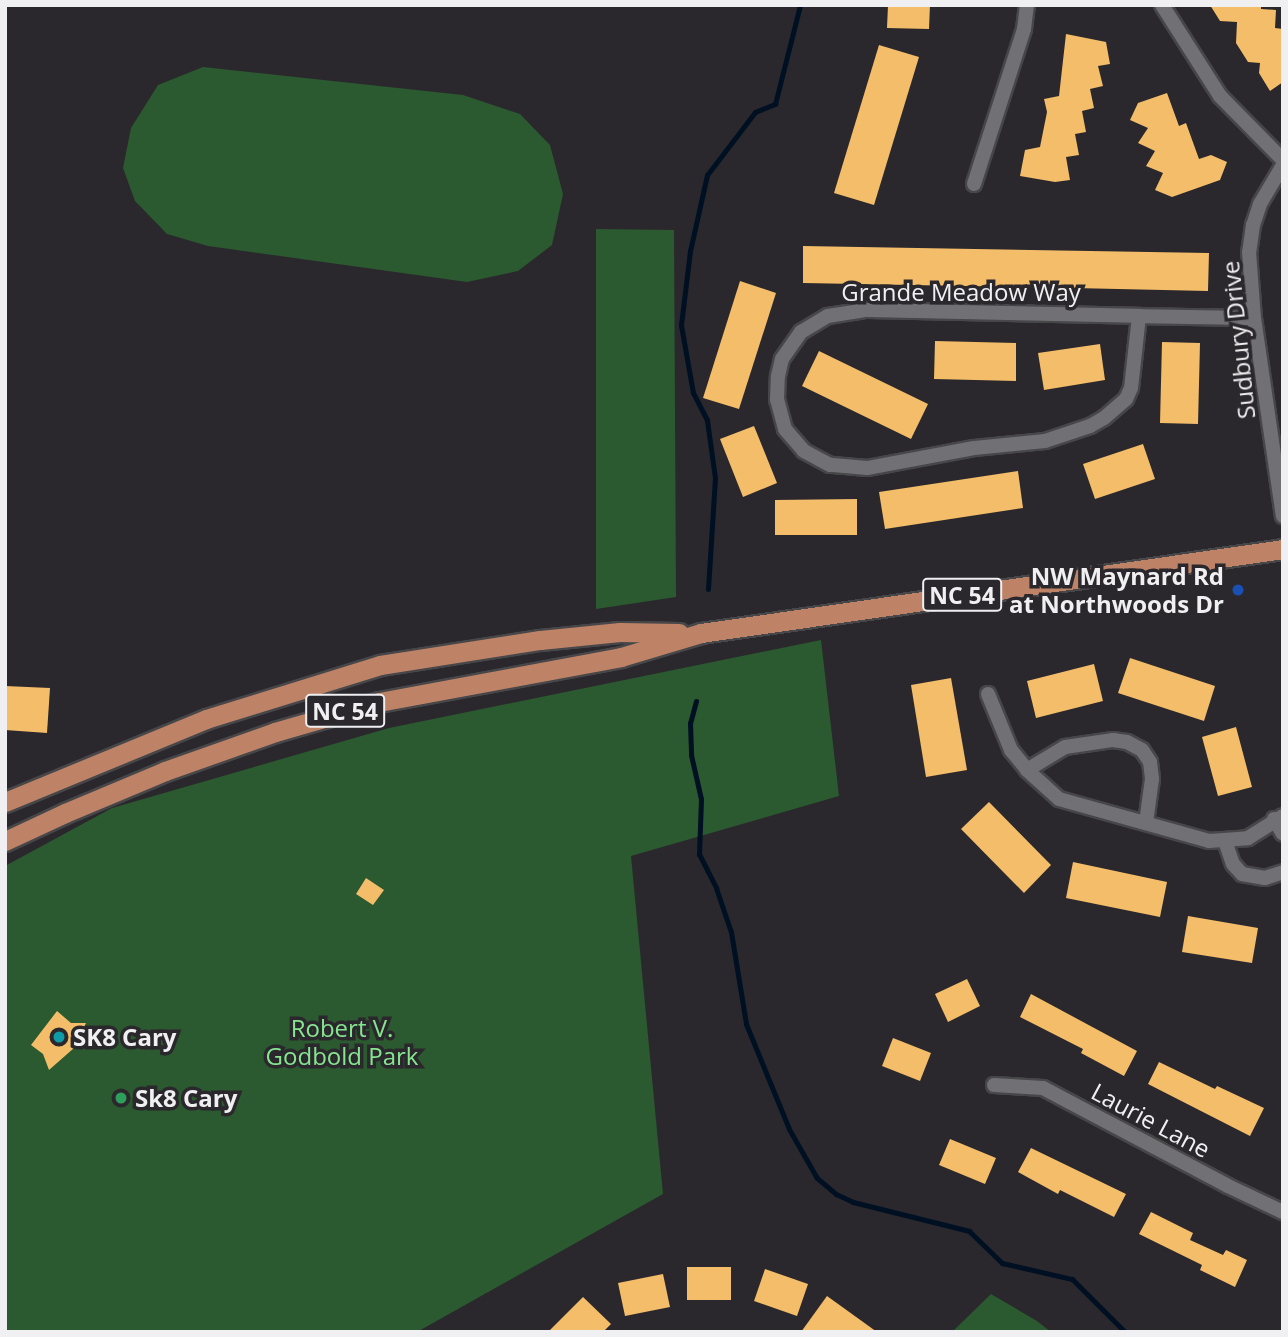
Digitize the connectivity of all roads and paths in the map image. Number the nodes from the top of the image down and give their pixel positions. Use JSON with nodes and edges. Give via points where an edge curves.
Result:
{"nodes":[{"id":1,"x":1027,"y":5,"type":"edge"},
{"id":2,"x":1162,"y":5,"type":"edge"},
{"id":3,"x":1283,"y":163,"type":"edge"},
{"id":4,"x":974,"y":184,"type":"dead end"},
{"id":5,"x":1139,"y":316,"type":"junction"},
{"id":6,"x":1254,"y":318,"type":"junction"},
{"id":7,"x":1283,"y":516,"type":"edge"},
{"id":8,"x":1283,"y":549,"type":"edge"},
{"id":9,"x":701,"y":633,"type":"junction"},
{"id":10,"x":988,"y":694,"type":"dead end"},
{"id":11,"x":1027,"y":770,"type":"junction"},
{"id":12,"x":5,"y":802,"type":"edge"},
{"id":13,"x":1278,"y":818,"type":"edge"},
{"id":14,"x":1146,"y":823,"type":"junction"},
{"id":15,"x":1283,"y":834,"type":"edge"},
{"id":16,"x":5,"y":841,"type":"edge"},
{"id":17,"x":1225,"y":841,"type":"junction"},
{"id":18,"x":1283,"y":872,"type":"edge"},
{"id":19,"x":994,"y":1085,"type":"dead end"},
{"id":20,"x":1283,"y":1212,"type":"edge"}],
"edges":[{"from":1,"to":4,"type":"street","via":[[1024,29]]},
{"from":2,"to":3,"type":"street","via":[[1220,96]]},
{"from":3,"to":6,"type":"street","name":"Sudbury Drive","via":[[1253,225]]},
{"from":5,"to":5,"type":"street","name":"Grande Meadow Way","via":[[864,310],[828,316],[801,332],[782,359],[780,416],[804,451],[830,465],[848,468],[1045,441],[1090,426],[1126,399],[1135,374]]},
{"from":5,"to":6,"type":"street","name":"Grande Meadow Way"},
{"from":6,"to":7,"type":"street","name":"Sudbury Drive"},
{"from":8,"to":9,"type":"main road","number":"NC 54"},
{"from":9,"to":12,"type":"main road","number":"NC 54","via":[[620,632],[380,664],[206,719]]},
{"from":9,"to":16,"type":"main road","number":"NC 54","via":[[621,657],[327,715],[128,785]]},
{"from":10,"to":11,"type":"street","via":[[1011,750]]},
{"from":11,"to":14,"type":"street","via":[[1059,799]]},
{"from":11,"to":14,"type":"street","via":[[1065,747],[1127,742],[1142,750],[1150,762]]},
{"from":13,"to":15,"type":"street"},
{"from":13,"to":17,"type":"street","via":[[1248,838]]},
{"from":14,"to":17,"type":"street","via":[[1209,841]]},
{"from":17,"to":18,"type":"street","via":[[1242,874],[1265,878]]},
{"from":19,"to":20,"type":"street","name":"Laurie Lane","via":[[1043,1088]]}]}
